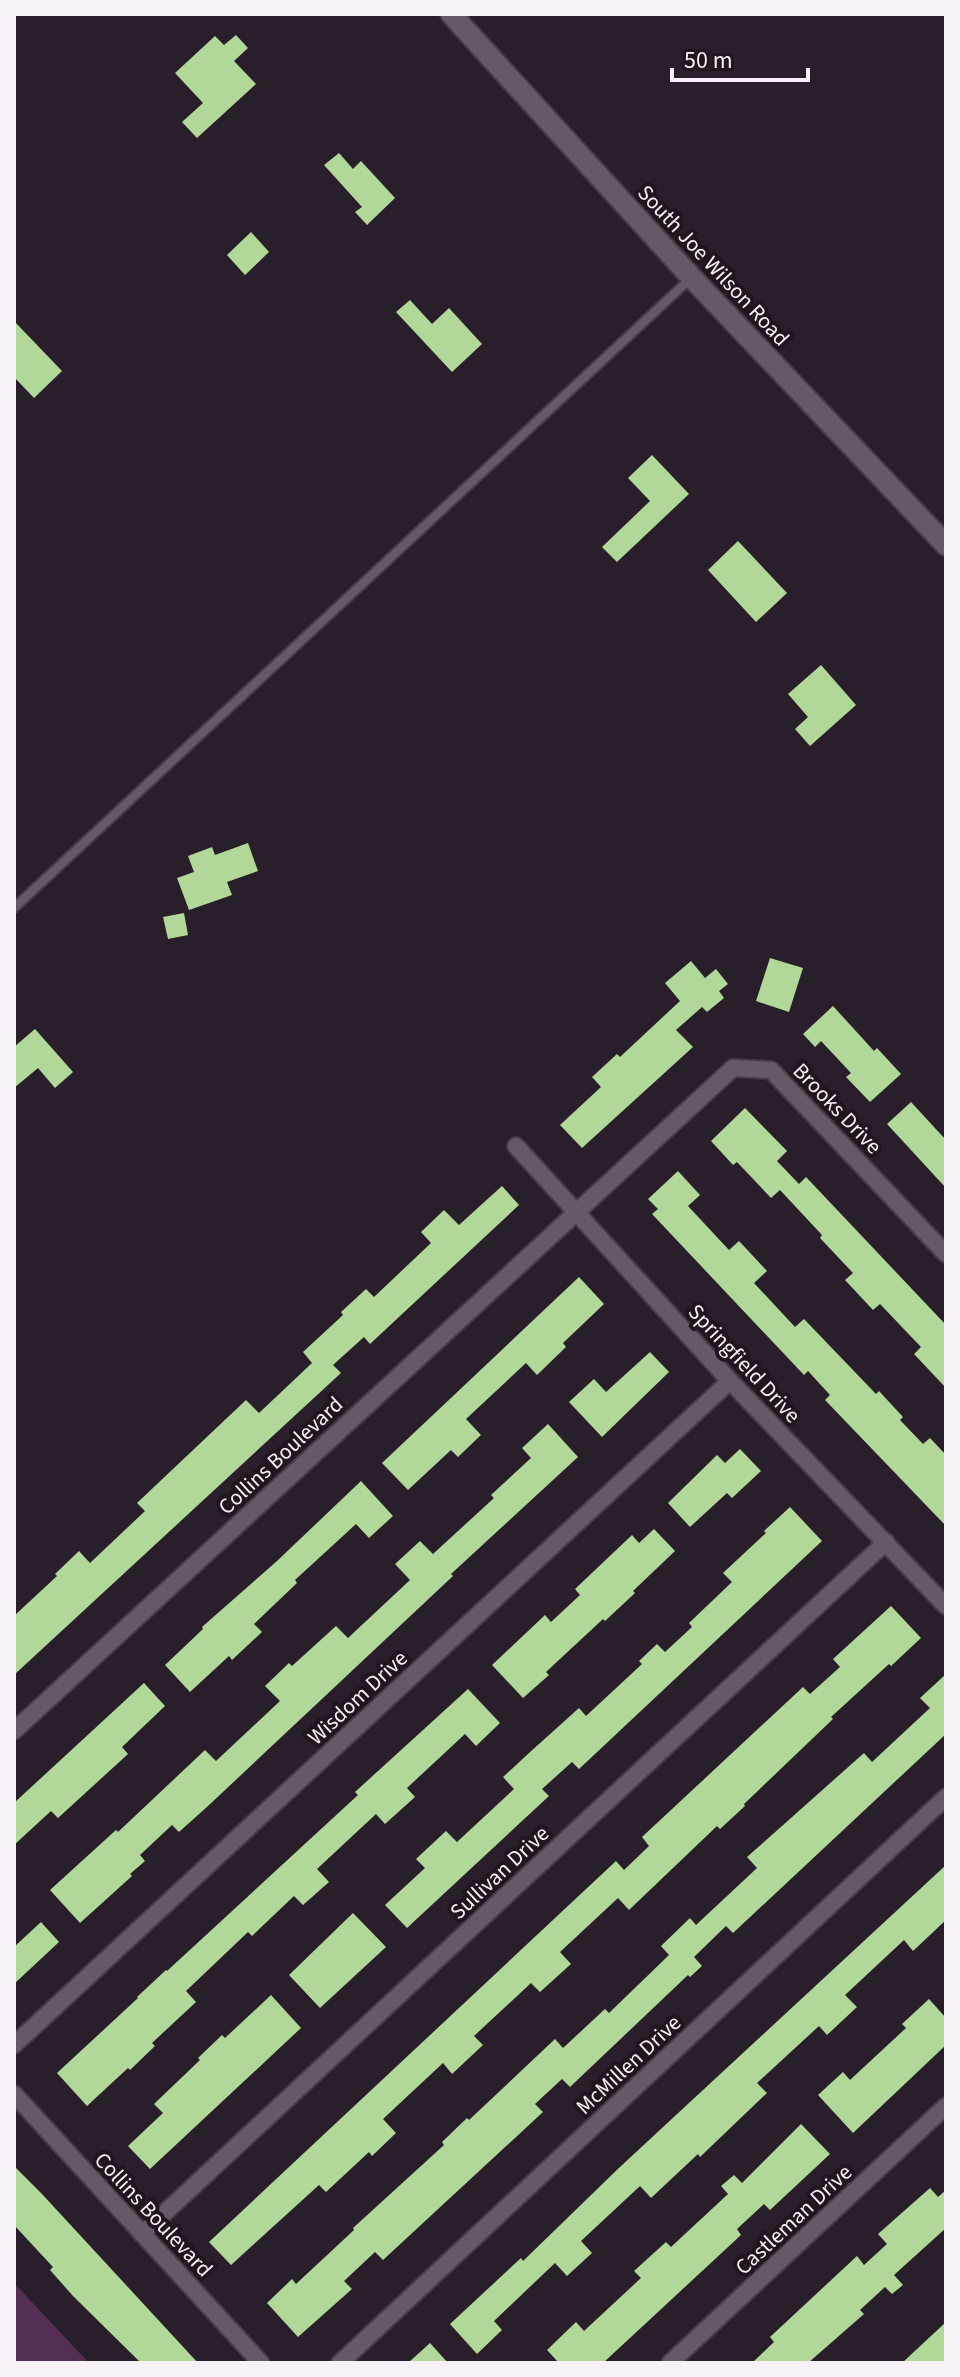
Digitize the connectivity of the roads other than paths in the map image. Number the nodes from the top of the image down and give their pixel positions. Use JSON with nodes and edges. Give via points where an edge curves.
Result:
{"nodes":[{"id":1,"x":451,"y":14,"type":"edge"},
{"id":2,"x":692,"y":278,"type":"junction"},
{"id":3,"x":946,"y":545,"type":"edge"},
{"id":4,"x":14,"y":908,"type":"edge"},
{"id":5,"x":516,"y":1146,"type":"dead end"},
{"id":6,"x":576,"y":1212,"type":"junction"},
{"id":7,"x":946,"y":1254,"type":"edge"},
{"id":8,"x":730,"y":1381,"type":"junction"},
{"id":9,"x":886,"y":1542,"type":"junction"},
{"id":10,"x":946,"y":1606,"type":"edge"},
{"id":11,"x":14,"y":1731,"type":"edge"},
{"id":12,"x":946,"y":1797,"type":"edge"},
{"id":13,"x":14,"y":2045,"type":"edge"},
{"id":14,"x":14,"y":2094,"type":"edge"},
{"id":15,"x":946,"y":2106,"type":"edge"},
{"id":16,"x":142,"y":2234,"type":"junction"},
{"id":17,"x":261,"y":2363,"type":"edge"},
{"id":18,"x":340,"y":2363,"type":"edge"},
{"id":19,"x":670,"y":2363,"type":"edge"}],
"edges":[{"from":1,"to":2,"type":"street","name":"South Joe Wilson Road"},
{"from":2,"to":3,"type":"street","name":"South Joe Wilson Road"},
{"from":2,"to":4,"type":"lane"},
{"from":5,"to":6,"type":"street","name":"Springfield Drive"},
{"from":6,"to":7,"type":"street","name":"Brooks Drive","via":[[733,1068],[771,1070]]},
{"from":6,"to":8,"type":"street","name":"Springfield Drive"},
{"from":6,"to":11,"type":"street","name":"Collins Boulevard"},
{"from":8,"to":9,"type":"street","name":"Springfield Drive"},
{"from":8,"to":13,"type":"street","name":"Wisdom Drive"},
{"from":9,"to":10,"type":"street","name":"Springfield Drive"},
{"from":9,"to":16,"type":"street","name":"Sullivan Drive"},
{"from":12,"to":18,"type":"street","name":"McMillen Drive"},
{"from":14,"to":16,"type":"street","name":"Collins Boulevard"},
{"from":15,"to":19,"type":"street","name":"Castleman Drive"},
{"from":16,"to":17,"type":"street","name":"Collins Boulevard"}]}
